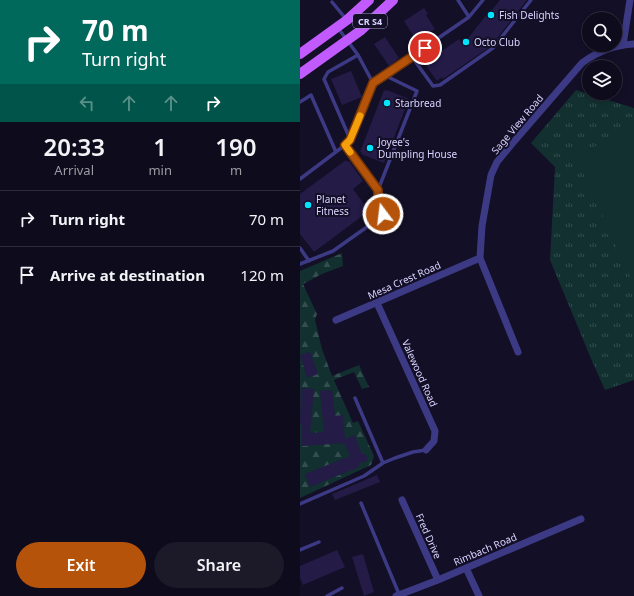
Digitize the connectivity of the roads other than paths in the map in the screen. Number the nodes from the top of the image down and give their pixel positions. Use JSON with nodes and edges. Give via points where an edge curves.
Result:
{"nodes":[{"id":1,"x":369,"y":0,"type":"edge"},
{"id":2,"x":393,"y":0,"type":"edge"},
{"id":3,"x":458,"y":0,"type":"edge"},
{"id":4,"x":482,"y":0,"type":"edge"},
{"id":5,"x":532,"y":0,"type":"edge"},
{"id":6,"x":630,"y":0,"type":"edge"},
{"id":7,"x":332,"y":2,"type":"dead end"},
{"id":8,"x":469,"y":17,"type":"junction"},
{"id":9,"x":347,"y":20,"type":"junction"},
{"id":10,"x":337,"y":27,"type":"junction"},
{"id":11,"x":346,"y":40,"type":"junction"},
{"id":12,"x":634,"y":44,"type":"edge"},
{"id":13,"x":623,"y":45,"type":"junction"},
{"id":14,"x":300,"y":54,"type":"edge"},
{"id":15,"x":358,"y":55,"type":"junction"},
{"id":16,"x":412,"y":57,"type":"junction"},
{"id":17,"x":300,"y":74,"type":"edge"},
{"id":18,"x":384,"y":75,"type":"junction"},
{"id":19,"x":373,"y":83,"type":"junction"},
{"id":20,"x":300,"y":102,"type":"edge"},
{"id":21,"x":350,"y":140,"type":"junction"},
{"id":22,"x":345,"y":145,"type":"junction"},
{"id":23,"x":336,"y":152,"type":"junction"},
{"id":24,"x":300,"y":179,"type":"edge"},
{"id":25,"x":378,"y":190,"type":"junction"},
{"id":26,"x":300,"y":248,"type":"edge"},
{"id":27,"x":480,"y":258,"type":"junction"},
{"id":28,"x":309,"y":261,"type":"junction"},
{"id":29,"x":300,"y":264,"type":"edge"},
{"id":30,"x":377,"y":303,"type":"junction"},
{"id":31,"x":336,"y":320,"type":"dead end"},
{"id":32,"x":518,"y":352,"type":"dead end"},
{"id":33,"x":355,"y":398,"type":"dead end"},
{"id":34,"x":426,"y":450,"type":"joint"},
{"id":35,"x":384,"y":463,"type":"junction"},
{"id":36,"x":402,"y":500,"type":"dead end"},
{"id":37,"x":361,"y":503,"type":"dead end"},
{"id":38,"x":300,"y":504,"type":"edge"},
{"id":39,"x":581,"y":519,"type":"dead end"},
{"id":40,"x":319,"y":542,"type":"dead end"},
{"id":41,"x":300,"y":550,"type":"edge"},
{"id":42,"x":466,"y":568,"type":"junction"},
{"id":43,"x":438,"y":580,"type":"junction"},
{"id":44,"x":342,"y":588,"type":"dead end"},
{"id":45,"x":327,"y":596,"type":"edge"},
{"id":46,"x":398,"y":596,"type":"edge"},
{"id":47,"x":479,"y":596,"type":"edge"}],
"edges":[{"from":1,"to":9,"type":"main road","number":"CR S4"},
{"from":2,"to":11,"type":"main road","number":"CR S4","via":[[360,31]]},
{"from":3,"to":8,"type":"lane"},
{"from":4,"to":8,"type":"lane"},
{"from":5,"to":16,"type":"lane","via":[[493,48],[440,85],[433,86]]},
{"from":6,"to":13,"type":"street"},
{"from":7,"to":9,"type":"lane"},
{"from":8,"to":16,"type":"lane"},
{"from":9,"to":10,"type":"main road","number":"CR S4"},
{"from":10,"to":11,"type":"lane"},
{"from":10,"to":14,"type":"main road","number":"CR S4"},
{"from":11,"to":15,"type":"lane"},
{"from":11,"to":17,"type":"main road","number":"CR S4"},
{"from":12,"to":13,"type":"street","name":"Sage View Road"},
{"from":13,"to":27,"type":"street","name":"Sage View Road","via":[[613,46],[582,63],[498,162],[491,175],[482,226]]},
{"from":15,"to":19,"type":"lane"},
{"from":15,"to":21,"type":"lane","via":[[328,72],[324,79]]},
{"from":16,"to":18,"type":"lane"},
{"from":18,"to":19,"type":"lane"},
{"from":18,"to":25,"type":"lane","via":[[417,91]]},
{"from":19,"to":21,"type":"lane"},
{"from":20,"to":23,"type":"lane","via":[[311,95]]},
{"from":21,"to":22,"type":"lane"},
{"from":22,"to":23,"type":"lane"},
{"from":22,"to":25,"type":"lane"},
{"from":23,"to":24,"type":"lane"},
{"from":25,"to":28,"type":"lane","via":[[378,200],[383,211],[381,217],[333,251]]},
{"from":26,"to":28,"type":"lane"},
{"from":27,"to":30,"type":"street","name":"Mesa Crest Road"},
{"from":27,"to":32,"type":"street","name":"Sage View Road"},
{"from":28,"to":29,"type":"lane"},
{"from":30,"to":31,"type":"street","name":"Mesa Crest Road"},
{"from":30,"to":34,"type":"street","name":"Valewood Road","via":[[435,431],[434,441]]},
{"from":33,"to":35,"type":"lane"},
{"from":34,"to":35,"type":"lane"},
{"from":35,"to":38,"type":"lane","via":[[364,476]]},
{"from":36,"to":43,"type":"street","name":"Fred Drive"},
{"from":37,"to":46,"type":"lane"},
{"from":39,"to":42,"type":"street","name":"Rimbach Road"},
{"from":40,"to":41,"type":"lane"},
{"from":42,"to":43,"type":"street","name":"Rimbach Road"},
{"from":42,"to":47,"type":"street"},
{"from":43,"to":46,"type":"street","name":"Rimbach Road"},
{"from":44,"to":45,"type":"lane"}]}
